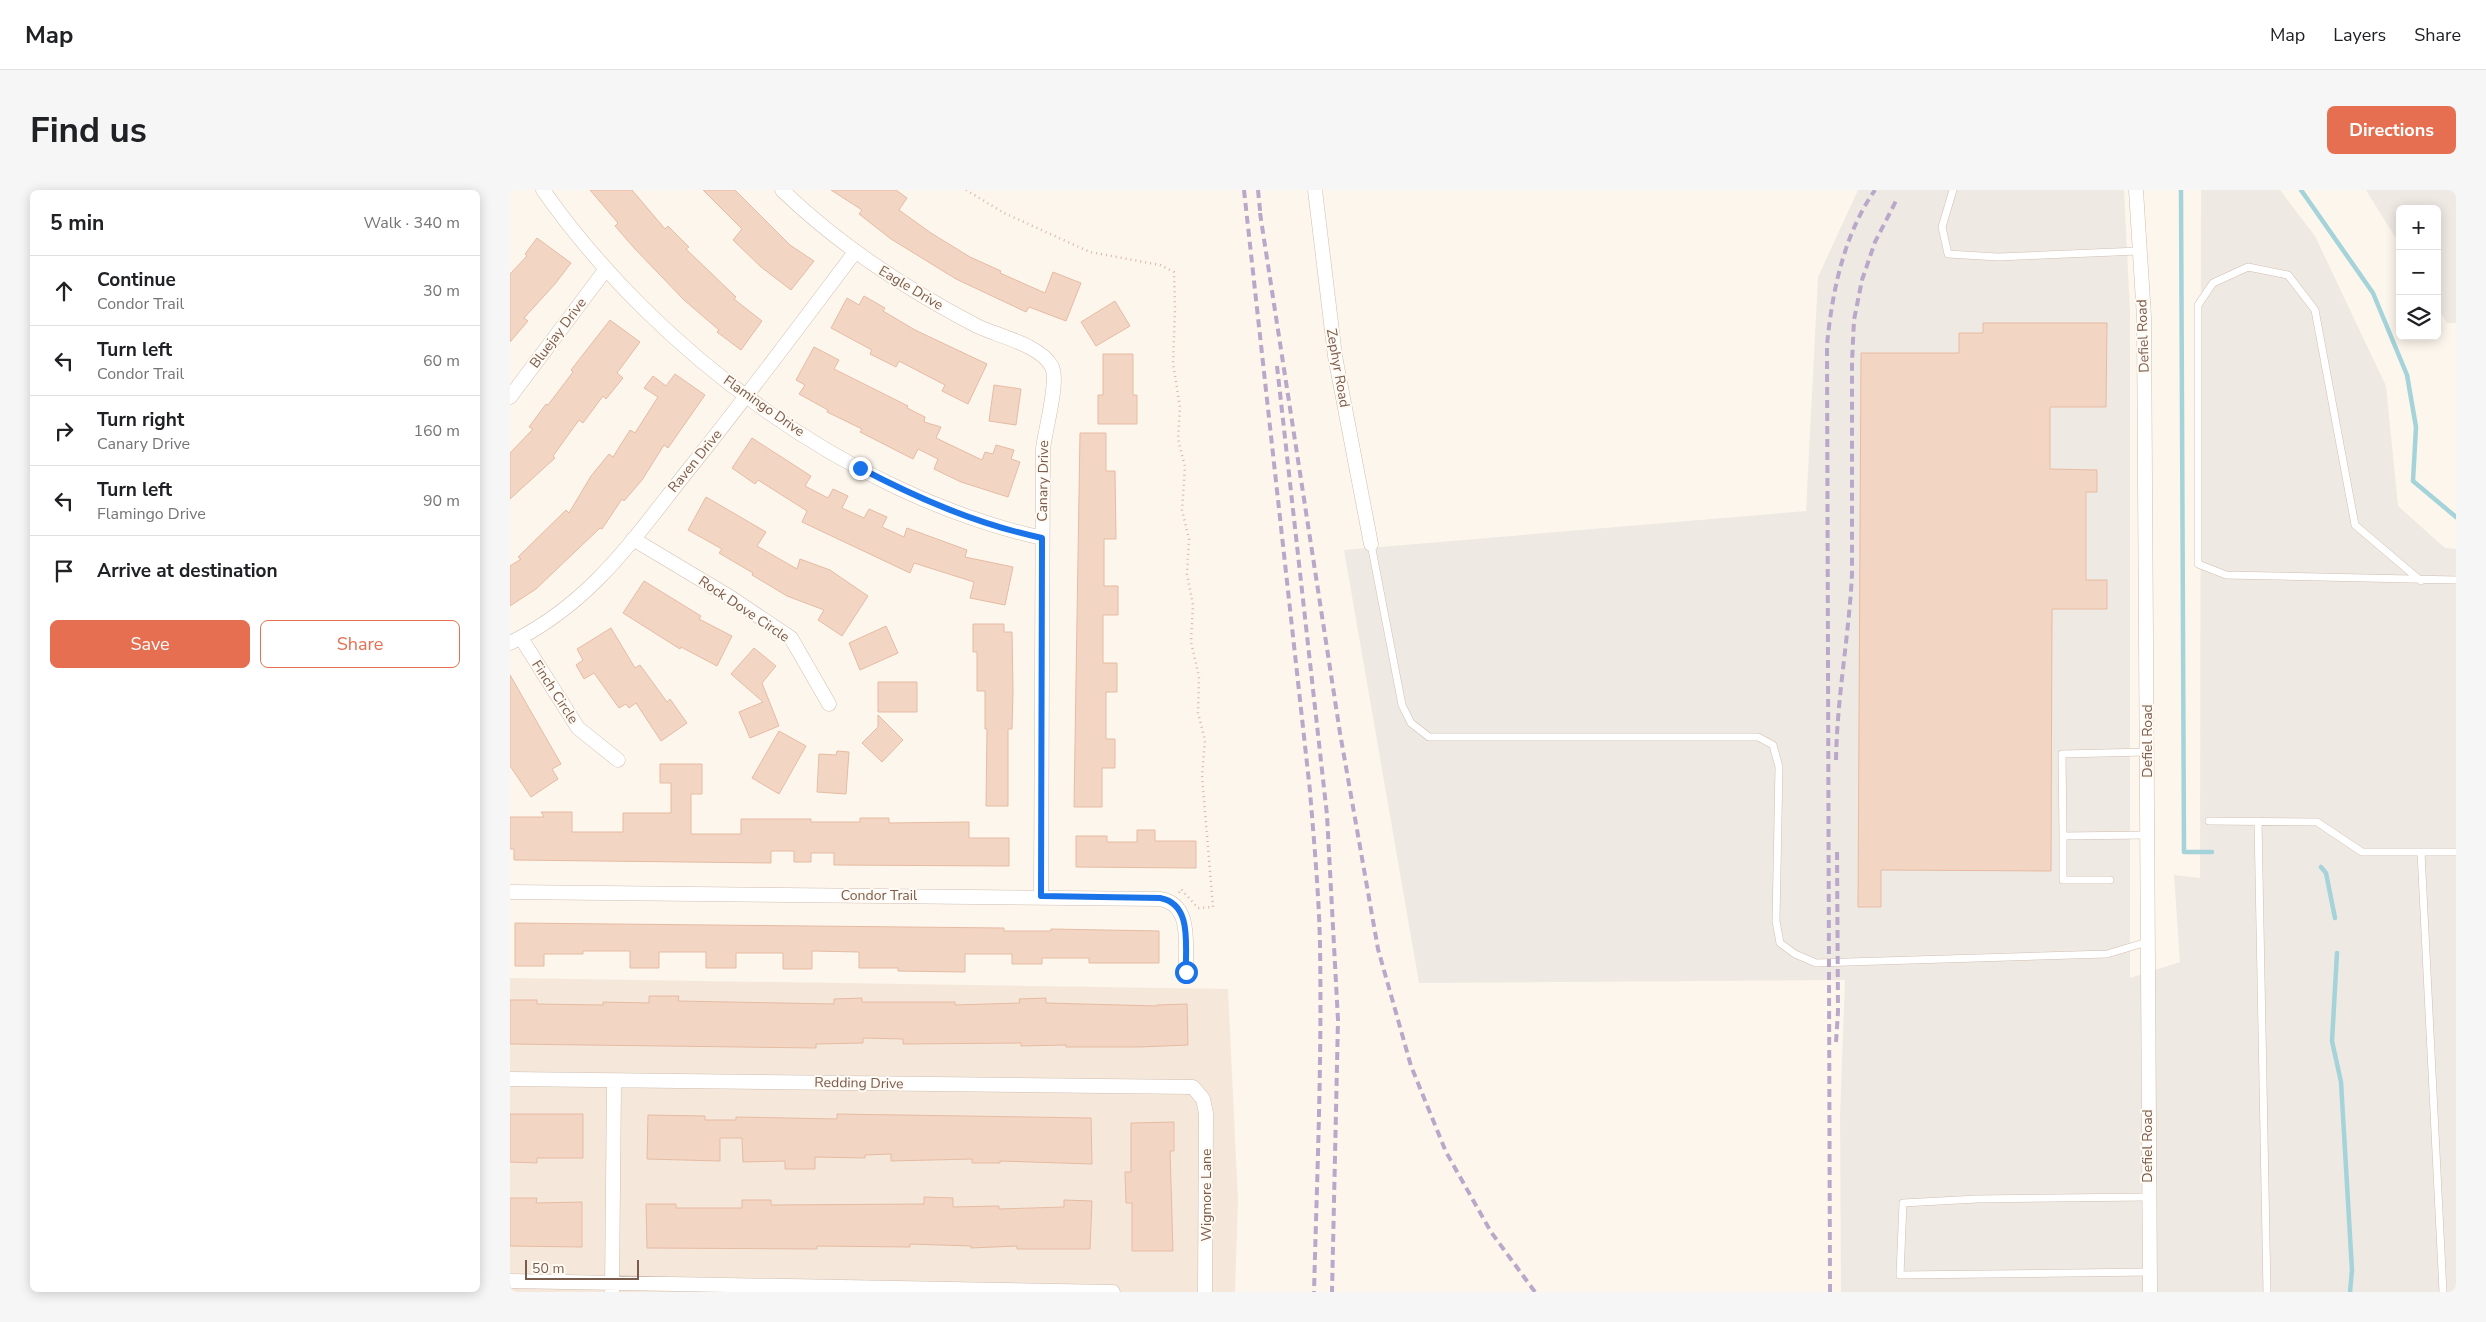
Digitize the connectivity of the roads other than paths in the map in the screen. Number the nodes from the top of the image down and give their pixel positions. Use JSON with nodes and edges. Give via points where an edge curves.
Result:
{"nodes":[{"id":1,"x":543,"y":190,"type":"edge"},
{"id":2,"x":782,"y":190,"type":"edge"},
{"id":3,"x":1315,"y":190,"type":"edge"},
{"id":4,"x":1953,"y":190,"type":"edge"},
{"id":5,"x":2136,"y":190,"type":"edge"},
{"id":6,"x":2139,"y":251,"type":"junction"},
{"id":7,"x":855,"y":252,"type":"junction"},
{"id":8,"x":606,"y":269,"type":"junction"},
{"id":9,"x":1052,"y":367,"type":"joint"},
{"id":10,"x":747,"y":396,"type":"junction"},
{"id":11,"x":510,"y":397,"type":"edge"},
{"id":12,"x":1042,"y":538,"type":"junction"},
{"id":13,"x":633,"y":539,"type":"junction"},
{"id":14,"x":1371,"y":544,"type":"joint"},
{"id":15,"x":2456,"y":580,"type":"edge"},
{"id":16,"x":2421,"y":581,"type":"junction"},
{"id":17,"x":515,"y":641,"type":"edge"},
{"id":18,"x":829,"y":704,"type":"dead end"},
{"id":19,"x":2147,"y":752,"type":"junction"},
{"id":20,"x":618,"y":760,"type":"dead end"},
{"id":21,"x":2208,"y":821,"type":"dead end"},
{"id":22,"x":2258,"y":821,"type":"junction"},
{"id":23,"x":2146,"y":834,"type":"junction"},
{"id":24,"x":2063,"y":836,"type":"junction"},
{"id":25,"x":2421,"y":852,"type":"junction"},
{"id":26,"x":2456,"y":852,"type":"edge"},
{"id":27,"x":2110,"y":880,"type":"dead end"},
{"id":28,"x":510,"y":892,"type":"edge"},
{"id":29,"x":1041,"y":896,"type":"junction"},
{"id":30,"x":2147,"y":942,"type":"junction"},
{"id":31,"x":1186,"y":972,"type":"dead end"},
{"id":32,"x":510,"y":1079,"type":"edge"},
{"id":33,"x":614,"y":1081,"type":"junction"},
{"id":34,"x":1203,"y":1099,"type":"joint"},
{"id":35,"x":2148,"y":1197,"type":"junction"},
{"id":36,"x":2150,"y":1272,"type":"junction"},
{"id":37,"x":510,"y":1281,"type":"edge"},
{"id":38,"x":612,"y":1288,"type":"edge"},
{"id":39,"x":1113,"y":1292,"type":"edge"},
{"id":40,"x":1205,"y":1292,"type":"edge"},
{"id":41,"x":2150,"y":1292,"type":"edge"},
{"id":42,"x":2266,"y":1292,"type":"edge"},
{"id":43,"x":2443,"y":1292,"type":"edge"}],
"edges":[{"from":1,"to":8,"type":"street","name":"Flamingo Drive"},
{"from":2,"to":7,"type":"street","name":"Eagle Drive"},
{"from":3,"to":14,"type":"street","name":"Zephyr Road","via":[[1334,347]]},
{"from":4,"to":6,"type":"lane","via":[[1942,227],[1948,254],[1998,257]]},
{"from":5,"to":6,"type":"street","name":"Defiel Road"},
{"from":6,"to":19,"type":"street","name":"Defiel Road","via":[[2144,318]]},
{"from":7,"to":9,"type":"street","name":"Eagle Drive","via":[[950,312],[1038,352]]},
{"from":7,"to":10,"type":"street","name":"Raven Drive"},
{"from":8,"to":10,"type":"street","name":"Flamingo Drive","via":[[696,357]]},
{"from":8,"to":11,"type":"street","name":"Bluejay Drive"},
{"from":9,"to":12,"type":"street","name":"Canary Drive","via":[[1055,381],[1043,449]]},
{"from":10,"to":12,"type":"street","name":"Flamingo Drive","via":[[812,440],[899,489],[980,522]]},
{"from":10,"to":13,"type":"street","name":"Raven Drive"},
{"from":12,"to":29,"type":"street","name":"Canary Drive"},
{"from":13,"to":17,"type":"street","name":"Raven Drive","via":[[616,562],[582,596],[556,617]]},
{"from":13,"to":18,"type":"street","name":"Rock Dove Circle","via":[[791,638]]},
{"from":14,"to":30,"type":"lane","via":[[1402,706],[1411,723],[1429,737],[1758,737],[1773,745],[1779,768],[1776,921],[1780,943],[1795,954],[1816,963],[2108,954]]},
{"from":15,"to":16,"type":"lane"},
{"from":16,"to":16,"type":"lane","via":[[2355,525],[2315,310],[2288,275],[2248,267],[2212,283],[2198,305],[2198,564],[2226,575]]},
{"from":17,"to":20,"type":"street","name":"Finch Circle","via":[[578,728]]},
{"from":19,"to":23,"type":"street","name":"Defiel Road"},
{"from":19,"to":24,"type":"lane","via":[[2062,754]]},
{"from":21,"to":22,"type":"lane"},
{"from":22,"to":25,"type":"lane","via":[[2317,822],[2362,852]]},
{"from":22,"to":42,"type":"lane"},
{"from":23,"to":24,"type":"lane"},
{"from":23,"to":30,"type":"street","name":"Defiel Road"},
{"from":24,"to":27,"type":"lane","via":[[2063,880]]},
{"from":25,"to":26,"type":"lane"},
{"from":25,"to":43,"type":"lane"},
{"from":28,"to":29,"type":"street","name":"Condor Trail"},
{"from":29,"to":31,"type":"street","name":"Condor Trail","via":[[1160,898],[1175,903],[1182,911],[1185,923]]},
{"from":30,"to":35,"type":"street","name":"Defiel Road"},
{"from":32,"to":33,"type":"street","name":"Redding Drive"},
{"from":33,"to":34,"type":"street","name":"Redding Drive","via":[[1193,1087]]},
{"from":33,"to":38,"type":"street"},
{"from":34,"to":40,"type":"street","name":"Wigmore Lane","via":[[1206,1113]]},
{"from":35,"to":36,"type":"street","name":"Defiel Road"},
{"from":35,"to":36,"type":"lane","via":[[1903,1202],[1900,1275]]},
{"from":36,"to":41,"type":"street","name":"Defiel Road"},
{"from":37,"to":38,"type":"street"},
{"from":38,"to":39,"type":"street"}]}
